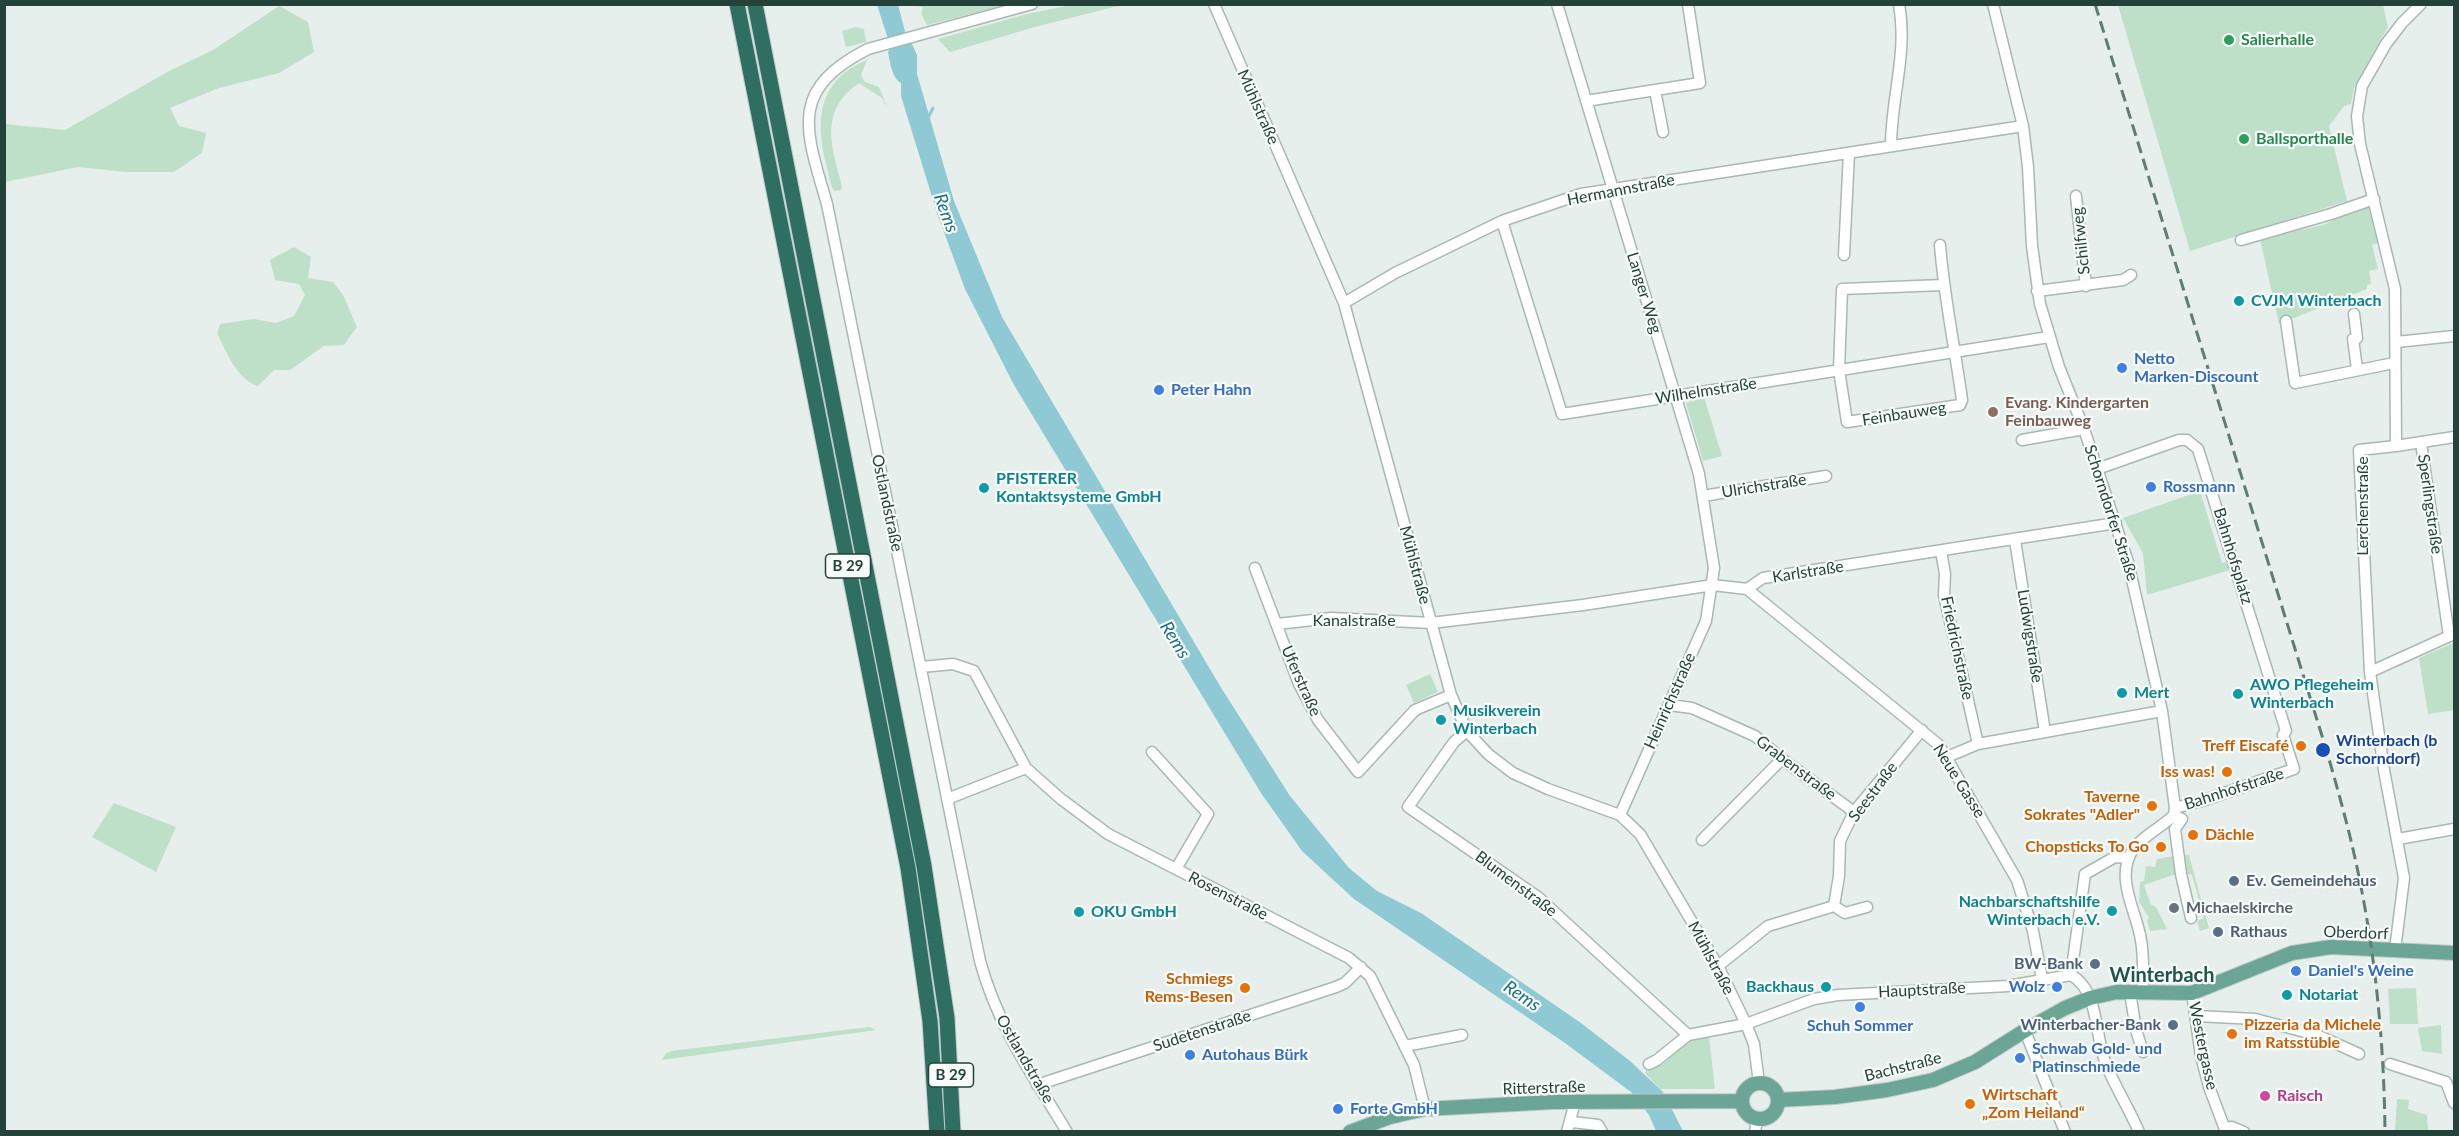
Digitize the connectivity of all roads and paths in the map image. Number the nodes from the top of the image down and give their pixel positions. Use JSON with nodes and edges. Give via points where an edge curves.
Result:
{"nodes":[{"id":1,"x":737,"y":4,"type":"edge"},
{"id":2,"x":755,"y":4,"type":"edge"},
{"id":3,"x":1032,"y":4,"type":"edge"},
{"id":4,"x":1214,"y":4,"type":"edge"},
{"id":5,"x":1557,"y":4,"type":"edge"},
{"id":6,"x":1688,"y":4,"type":"edge"},
{"id":7,"x":1899,"y":4,"type":"edge"},
{"id":8,"x":1994,"y":4,"type":"edge"},
{"id":9,"x":2421,"y":4,"type":"edge"},
{"id":10,"x":1655,"y":90,"type":"junction"},
{"id":11,"x":1586,"y":101,"type":"junction"},
{"id":12,"x":2023,"y":126,"type":"junction"},
{"id":13,"x":1663,"y":132,"type":"dead end"},
{"id":14,"x":1891,"y":146,"type":"junction"},
{"id":15,"x":1849,"y":153,"type":"junction"},
{"id":16,"x":1613,"y":190,"type":"junction"},
{"id":17,"x":2076,"y":196,"type":"dead end"},
{"id":18,"x":2374,"y":199,"type":"junction"},
{"id":19,"x":1502,"y":221,"type":"junction"},
{"id":20,"x":2241,"y":240,"type":"dead end"},
{"id":21,"x":1940,"y":245,"type":"dead end"},
{"id":22,"x":1844,"y":255,"type":"dead end"},
{"id":23,"x":2131,"y":275,"type":"dead end"},
{"id":24,"x":1943,"y":285,"type":"junction"},
{"id":25,"x":2086,"y":286,"type":"junction"},
{"id":26,"x":2037,"y":291,"type":"junction"},
{"id":27,"x":1344,"y":303,"type":"junction"},
{"id":28,"x":2354,"y":314,"type":"dead end"},
{"id":29,"x":2286,"y":321,"type":"dead end"},
{"id":30,"x":2454,"y":336,"type":"edge"},
{"id":31,"x":2049,"y":337,"type":"junction"},
{"id":32,"x":2396,"y":342,"type":"junction"},
{"id":33,"x":1955,"y":352,"type":"junction"},
{"id":34,"x":2394,"y":363,"type":"junction"},
{"id":35,"x":2357,"y":369,"type":"junction"},
{"id":36,"x":1839,"y":370,"type":"junction"},
{"id":37,"x":1675,"y":396,"type":"junction"},
{"id":38,"x":2084,"y":429,"type":"junction"},
{"id":39,"x":2454,"y":437,"type":"edge"},
{"id":40,"x":2022,"y":441,"type":"dead end"},
{"id":41,"x":2421,"y":443,"type":"junction"},
{"id":42,"x":2396,"y":446,"type":"junction"},
{"id":43,"x":2097,"y":469,"type":"junction"},
{"id":44,"x":1826,"y":476,"type":"dead end"},
{"id":45,"x":1703,"y":496,"type":"junction"},
{"id":46,"x":2116,"y":523,"type":"junction"},
{"id":47,"x":2015,"y":540,"type":"junction"},
{"id":48,"x":1941,"y":552,"type":"junction"},
{"id":49,"x":1255,"y":568,"type":"dead end"},
{"id":50,"x":1713,"y":585,"type":"junction"},
{"id":51,"x":1747,"y":590,"type":"junction"},
{"id":52,"x":1431,"y":623,"type":"junction"},
{"id":53,"x":1277,"y":624,"type":"junction"},
{"id":54,"x":2452,"y":635,"type":"edge"},
{"id":55,"x":921,"y":667,"type":"junction"},
{"id":56,"x":2370,"y":672,"type":"junction"},
{"id":57,"x":1451,"y":695,"type":"junction"},
{"id":58,"x":1669,"y":705,"type":"junction"},
{"id":59,"x":2162,"y":711,"type":"junction"},
{"id":60,"x":1922,"y":730,"type":"junction"},
{"id":61,"x":1467,"y":731,"type":"junction"},
{"id":62,"x":2045,"y":732,"type":"junction"},
{"id":63,"x":1978,"y":744,"type":"junction"},
{"id":64,"x":1152,"y":752,"type":"dead end"},
{"id":65,"x":1947,"y":756,"type":"junction"},
{"id":66,"x":1782,"y":759,"type":"junction"},
{"id":67,"x":1026,"y":768,"type":"junction"},
{"id":68,"x":2294,"y":769,"type":"joint"},
{"id":69,"x":947,"y":799,"type":"junction"},
{"id":70,"x":1854,"y":812,"type":"junction"},
{"id":71,"x":2174,"y":812,"type":"junction"},
{"id":72,"x":1620,"y":815,"type":"junction"},
{"id":73,"x":2454,"y":829,"type":"edge"},
{"id":74,"x":2398,"y":838,"type":"junction"},
{"id":75,"x":1701,"y":840,"type":"dead end"},
{"id":76,"x":2129,"y":858,"type":"junction"},
{"id":77,"x":1176,"y":869,"type":"junction"},
{"id":78,"x":1834,"y":906,"type":"junction"},
{"id":79,"x":1867,"y":907,"type":"dead end"},
{"id":80,"x":2191,"y":918,"type":"dead end"},
{"id":81,"x":2395,"y":950,"type":"junction"},
{"id":82,"x":2454,"y":953,"type":"edge"},
{"id":83,"x":1718,"y":966,"type":"junction"},
{"id":84,"x":1361,"y":967,"type":"junction"},
{"id":85,"x":2071,"y":975,"type":"junction"},
{"id":86,"x":2042,"y":979,"type":"junction"},
{"id":87,"x":2136,"y":991,"type":"junction"},
{"id":88,"x":2192,"y":993,"type":"junction"},
{"id":89,"x":2090,"y":998,"type":"junction"},
{"id":90,"x":2197,"y":1016,"type":"junction"},
{"id":91,"x":1746,"y":1024,"type":"junction"},
{"id":92,"x":2025,"y":1031,"type":"junction"},
{"id":93,"x":1462,"y":1035,"type":"dead end"},
{"id":94,"x":1688,"y":1035,"type":"junction"},
{"id":95,"x":1405,"y":1046,"type":"junction"},
{"id":96,"x":2143,"y":1052,"type":"dead end"},
{"id":97,"x":2359,"y":1054,"type":"dead end"},
{"id":98,"x":1649,"y":1064,"type":"dead end"},
{"id":99,"x":2390,"y":1064,"type":"dead end"},
{"id":100,"x":1759,"y":1083,"type":"junction"},
{"id":101,"x":1037,"y":1085,"type":"junction"},
{"id":102,"x":1778,"y":1100,"type":"junction"},
{"id":103,"x":1742,"y":1101,"type":"junction"},
{"id":104,"x":1575,"y":1102,"type":"junction"},
{"id":105,"x":2454,"y":1103,"type":"edge"},
{"id":106,"x":1425,"y":1109,"type":"junction"},
{"id":107,"x":1756,"y":1125,"type":"edge"},
{"id":108,"x":1367,"y":1128,"type":"edge"},
{"id":109,"x":1567,"y":1129,"type":"edge"},
{"id":110,"x":2226,"y":1130,"type":"edge"},
{"id":111,"x":937,"y":1131,"type":"edge"},
{"id":112,"x":953,"y":1131,"type":"edge"},
{"id":113,"x":1067,"y":1131,"type":"edge"},
{"id":114,"x":1350,"y":1131,"type":"edge"},
{"id":115,"x":1602,"y":1131,"type":"edge"},
{"id":116,"x":2065,"y":1131,"type":"edge"},
{"id":117,"x":2139,"y":1131,"type":"edge"},
{"id":118,"x":2244,"y":1131,"type":"edge"}],
"edges":[{"from":1,"to":111,"type":"highway","number":"B 29","via":[[908,868],[930,1021]]},
{"from":2,"to":112,"type":"highway","number":"B 29","via":[[924,866],[947,1018]]},
{"from":3,"to":55,"type":"street","name":"Ostlandstraße","via":[[868,49],[844,61],[824,80],[814,98],[808,129],[827,204]]},
{"from":4,"to":27,"type":"street","name":"Mühlstraße"},
{"from":5,"to":11,"type":"street","name":"Langer Weg"},
{"from":6,"to":10,"type":"street","via":[[1700,83]]},
{"from":7,"to":14,"type":"street","via":[[1903,38]]},
{"from":8,"to":12,"type":"street","name":"Schorndorfer Straße"},
{"from":9,"to":18,"type":"street","via":[[2386,44],[2362,86],[2358,101],[2360,144]]},
{"from":10,"to":11,"type":"street"},
{"from":10,"to":13,"type":"street"},
{"from":11,"to":16,"type":"street","name":"Langer Weg"},
{"from":12,"to":14,"type":"street","name":"Hermannstraße"},
{"from":12,"to":26,"type":"street","name":"Schorndorfer Straße"},
{"from":14,"to":15,"type":"street","name":"Hermannstraße"},
{"from":15,"to":16,"type":"street","name":"Hermannstraße"},
{"from":15,"to":22,"type":"street"},
{"from":16,"to":19,"type":"street","name":"Hermannstraße","via":[[1581,194]]},
{"from":16,"to":37,"type":"street","name":"Langer Weg"},
{"from":17,"to":25,"type":"street","name":"Schilfweg"},
{"from":18,"to":20,"type":"street"},
{"from":18,"to":32,"type":"street","via":[[2395,289]]},
{"from":19,"to":27,"type":"street","name":"Hermannstraße","via":[[1395,273]]},
{"from":19,"to":37,"type":"street","name":"Wilhelmstraße","via":[[1562,414]]},
{"from":21,"to":24,"type":"street"},
{"from":23,"to":25,"type":"street","name":"Schilfweg"},
{"from":24,"to":33,"type":"street"},
{"from":24,"to":36,"type":"street","via":[[1842,289]]},
{"from":25,"to":26,"type":"street","name":"Schilfweg"},
{"from":26,"to":31,"type":"street","name":"Schorndorfer Straße"},
{"from":27,"to":52,"type":"street","name":"Mühlstraße"},
{"from":28,"to":35,"type":"street"},
{"from":29,"to":35,"type":"street","via":[[2295,383]]},
{"from":30,"to":32,"type":"street"},
{"from":31,"to":33,"type":"street","name":"Wilhelmstraße"},
{"from":31,"to":38,"type":"street","name":"Schorndorfer Straße"},
{"from":32,"to":34,"type":"street"},
{"from":33,"to":36,"type":"street","name":"Wilhelmstraße"},
{"from":33,"to":36,"type":"street","name":"Feinbauweg","via":[[1960,405],[1847,422]]},
{"from":34,"to":35,"type":"street"},
{"from":34,"to":42,"type":"street"},
{"from":36,"to":37,"type":"street","name":"Wilhelmstraße"},
{"from":37,"to":45,"type":"street","name":"Langer Weg"},
{"from":38,"to":40,"type":"street"},
{"from":38,"to":43,"type":"street","name":"Schorndorfer Straße"},
{"from":39,"to":41,"type":"street"},
{"from":41,"to":42,"type":"street"},
{"from":41,"to":54,"type":"street","name":"Sperlingstraße"},
{"from":42,"to":56,"type":"street","name":"Lerchenstraße","via":[[2360,450]]},
{"from":43,"to":46,"type":"street","name":"Schorndorfer Straße"},
{"from":43,"to":68,"type":"street","name":"Bahnhofsplatz","via":[[2178,440],[2187,440],[2198,449],[2286,731],[2283,735]]},
{"from":44,"to":45,"type":"street","name":"Ulrichstraße"},
{"from":45,"to":50,"type":"street","name":"Langer Weg","via":[[1711,539]]},
{"from":46,"to":47,"type":"street","name":"Karlstraße"},
{"from":46,"to":59,"type":"street","name":"Schorndorfer Straße","via":[[2136,592]]},
{"from":47,"to":48,"type":"street","name":"Karlstraße"},
{"from":47,"to":62,"type":"street","name":"Ludwigstraße"},
{"from":48,"to":51,"type":"street","name":"Karlstraße","via":[[1763,578]]},
{"from":48,"to":63,"type":"street","name":"Friedrichstraße","via":[[1944,595]]},
{"from":49,"to":53,"type":"street","name":"Uferstraße"},
{"from":50,"to":51,"type":"street"},
{"from":50,"to":52,"type":"street"},
{"from":50,"to":58,"type":"street","name":"Heinrichstraße","via":[[1706,621]]},
{"from":51,"to":60,"type":"street","name":"Neue Gasse"},
{"from":52,"to":53,"type":"street","name":"Kanalstraße","via":[[1331,618]]},
{"from":52,"to":57,"type":"street","name":"Mühlstraße"},
{"from":53,"to":57,"type":"street","name":"Uferstraße","via":[[1299,684],[1318,720],[1358,772],[1415,710]]},
{"from":54,"to":56,"type":"street"},
{"from":55,"to":67,"type":"street","name":"Rosenstraße","via":[[953,664],[974,671]]},
{"from":55,"to":69,"type":"street","name":"Ostlandstraße"},
{"from":56,"to":74,"type":"street","name":"Lerchenstraße"},
{"from":57,"to":61,"type":"street","name":"Mühlstraße"},
{"from":58,"to":66,"type":"street","name":"Grabenstraße","via":[[1692,708],[1755,736]]},
{"from":58,"to":72,"type":"street","name":"Heinrichstraße"},
{"from":59,"to":62,"type":"street"},
{"from":59,"to":71,"type":"street","name":"Schorndorfer Straße"},
{"from":60,"to":65,"type":"street","name":"Neue Gasse"},
{"from":60,"to":70,"type":"street","name":"Seestraße"},
{"from":61,"to":72,"type":"street","name":"Mühlstraße","via":[[1513,773]]},
{"from":61,"to":94,"type":"street","name":"Blumenstraße","via":[[1454,742],[1408,807],[1538,897]]},
{"from":62,"to":63,"type":"street"},
{"from":63,"to":65,"type":"street"},
{"from":64,"to":77,"type":"street","via":[[1208,814]]},
{"from":65,"to":86,"type":"street","name":"Neue Gasse","via":[[2017,880],[2033,931]]},
{"from":66,"to":70,"type":"street","name":"Grabenstraße"},
{"from":66,"to":75,"type":"street"},
{"from":67,"to":69,"type":"street"},
{"from":67,"to":77,"type":"street","name":"Rosenstraße","via":[[1108,834]]},
{"from":68,"to":71,"type":"street","name":"Bahnhofstraße"},
{"from":69,"to":101,"type":"street","name":"Ostlandstraße","via":[[985,980],[1009,1037]]},
{"from":70,"to":78,"type":"street","name":"Seestraße","via":[[1840,841]]},
{"from":71,"to":76,"type":"street","name":"Bahnhofstraße","via":[[2162,827],[2140,842]]},
{"from":71,"to":80,"type":"street","name":"Schorndorfer Straße","via":[[2182,819],[2175,830]]},
{"from":72,"to":83,"type":"street","name":"Mühlstraße","via":[[1640,834]]},
{"from":73,"to":74,"type":"street"},
{"from":74,"to":81,"type":"street","name":"Lerchenstraße","via":[[2404,878]]},
{"from":76,"to":85,"type":"street","via":[[2115,857],[2085,874]]},
{"from":76,"to":87,"type":"street","via":[[2128,891],[2144,958]]},
{"from":77,"to":84,"type":"street","name":"Rosenstraße"},
{"from":78,"to":79,"type":"street","via":[[1845,913]]},
{"from":78,"to":83,"type":"street","via":[[1768,926]]},
{"from":81,"to":82,"type":"main road","name":"Oberdorf"},
{"from":81,"to":88,"type":"main road","name":"Oberdorf","via":[[2311,949]]},
{"from":83,"to":91,"type":"street","name":"Mühlstraße"},
{"from":84,"to":95,"type":"street","name":"Rosenstraße","via":[[1370,976]]},
{"from":84,"to":101,"type":"street","name":"Sudetenstraße","via":[[1336,987]]},
{"from":85,"to":86,"type":"street","name":"Hauptstraße"},
{"from":85,"to":89,"type":"street","via":[[2082,981]]},
{"from":86,"to":91,"type":"street","name":"Hauptstraße","via":[[2008,986],[1838,995],[1814,999]]},
{"from":87,"to":88,"type":"main road","name":"Bachstraße"},
{"from":87,"to":89,"type":"main road","name":"Bachstraße"},
{"from":87,"to":96,"type":"street","via":[[2136,1030]]},
{"from":88,"to":90,"type":"street","name":"Westergasse"},
{"from":89,"to":92,"type":"main road","name":"Bachstraße"},
{"from":89,"to":117,"type":"street","via":[[2105,1063]]},
{"from":90,"to":97,"type":"street","via":[[2255,1019],[2317,1035]]},
{"from":90,"to":110,"type":"street","name":"Westergasse","via":[[2209,1087]]},
{"from":91,"to":94,"type":"street","name":"Hauptstraße"},
{"from":91,"to":100,"type":"street","via":[[1754,1044]]},
{"from":92,"to":102,"type":"main road","name":"Bachstraße","via":[[1975,1062],[1934,1080],[1835,1097]]},
{"from":92,"to":116,"type":"street"},
{"from":93,"to":95,"type":"street"},
{"from":94,"to":98,"type":"street"},
{"from":95,"to":106,"type":"street","name":"Rosenstraße"},
{"from":99,"to":105,"type":"street","via":[[2446,1082]]},
{"from":100,"to":102,"type":"main road","via":[[1774,1089]]},
{"from":100,"to":103,"type":"main road","via":[[1749,1087]]},
{"from":101,"to":113,"type":"street","name":"Ostlandstraße"},
{"from":102,"to":107,"type":"main road","via":[[1772,1114]]},
{"from":103,"to":104,"type":"main road","name":"Ritterstraße"},
{"from":103,"to":107,"type":"main road"},
{"from":104,"to":106,"type":"main road","name":"Ritterstraße"},
{"from":104,"to":109,"type":"street"},
{"from":106,"to":108,"type":"main road","name":"Ritterstraße"},
{"from":108,"to":114,"type":"main road","name":"Ritterstraße"},
{"from":109,"to":115,"type":"street","via":[[1598,1125]]},
{"from":110,"to":118,"type":"street","via":[[2232,1127]]}]}
